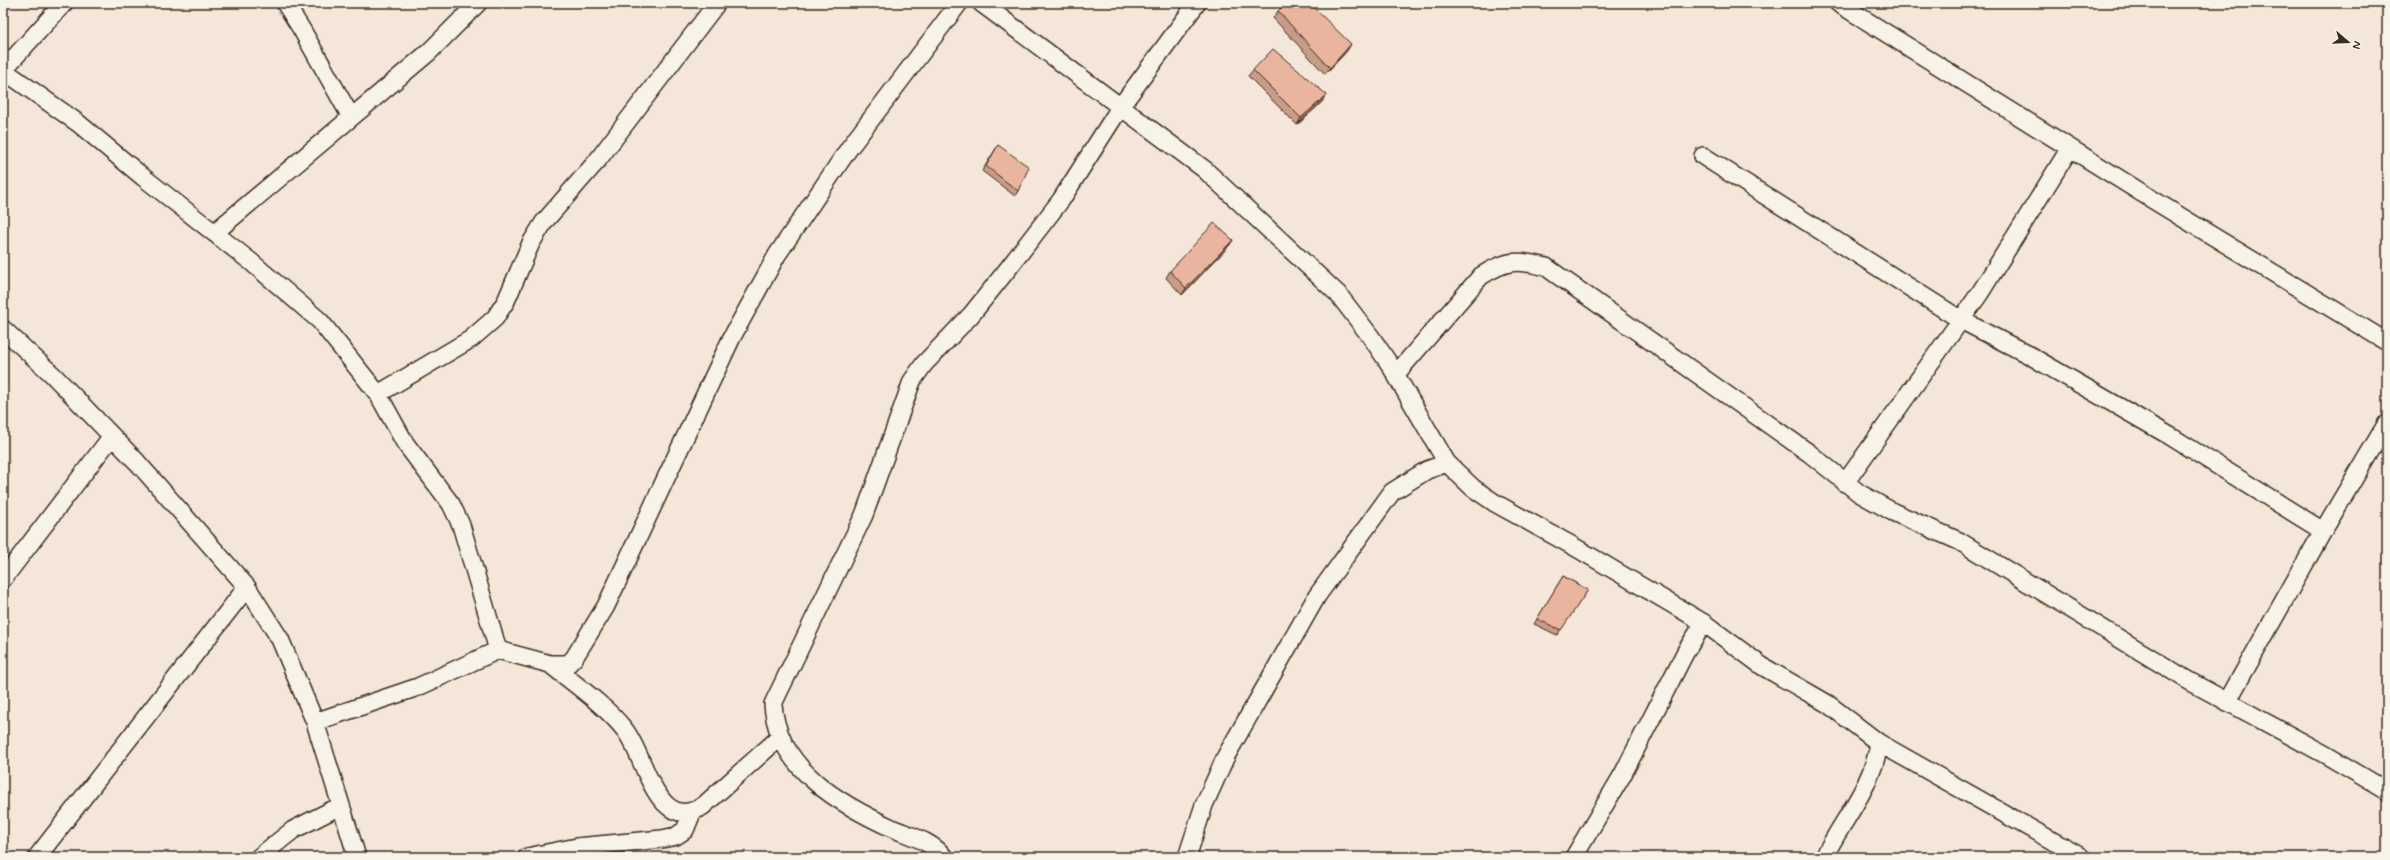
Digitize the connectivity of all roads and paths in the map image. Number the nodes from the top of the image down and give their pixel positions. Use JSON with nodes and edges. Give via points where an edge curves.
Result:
{"nodes":[{"id":1,"x":64,"y":3,"type":"edge"},
{"id":2,"x":285,"y":3,"type":"edge"},
{"id":3,"x":478,"y":3,"type":"edge"},
{"id":4,"x":716,"y":3,"type":"edge"},
{"id":5,"x":959,"y":3,"type":"edge"},
{"id":6,"x":981,"y":3,"type":"edge"},
{"id":7,"x":1197,"y":3,"type":"edge"},
{"id":8,"x":1838,"y":3,"type":"edge"},
{"id":9,"x":3,"y":70,"type":"edge"},
{"id":10,"x":1121,"y":106,"type":"junction"},
{"id":11,"x":350,"y":118,"type":"junction"},
{"id":12,"x":2070,"y":148,"type":"junction"},
{"id":13,"x":1703,"y":156,"type":"dead end"},
{"id":14,"x":214,"y":233,"type":"junction"},
{"id":15,"x":1961,"y":320,"type":"junction"},
{"id":16,"x":3,"y":330,"type":"edge"},
{"id":17,"x":2387,"y":342,"type":"edge"},
{"id":18,"x":1396,"y":374,"type":"junction"},
{"id":19,"x":378,"y":394,"type":"junction"},
{"id":20,"x":2387,"y":423,"type":"edge"},
{"id":21,"x":112,"y":436,"type":"junction"},
{"id":22,"x":1447,"y":463,"type":"junction"},
{"id":23,"x":1845,"y":482,"type":"junction"},
{"id":24,"x":2322,"y":531,"type":"junction"},
{"id":25,"x":3,"y":579,"type":"edge"},
{"id":26,"x":248,"y":587,"type":"junction"},
{"id":27,"x":1704,"y":623,"type":"junction"},
{"id":28,"x":498,"y":650,"type":"junction"},
{"id":29,"x":550,"y":664,"type":"junction"},
{"id":30,"x":2227,"y":702,"type":"junction"},
{"id":31,"x":315,"y":722,"type":"junction"},
{"id":32,"x":780,"y":737,"type":"junction"},
{"id":33,"x":1879,"y":743,"type":"junction"},
{"id":34,"x":2387,"y":791,"type":"edge"},
{"id":35,"x":340,"y":806,"type":"junction"},
{"id":36,"x":692,"y":813,"type":"junction"},
{"id":37,"x":37,"y":857,"type":"edge"},
{"id":38,"x":258,"y":857,"type":"edge"},
{"id":39,"x":357,"y":857,"type":"edge"},
{"id":40,"x":527,"y":857,"type":"edge"},
{"id":41,"x":944,"y":857,"type":"edge"},
{"id":42,"x":1186,"y":857,"type":"edge"},
{"id":43,"x":1574,"y":857,"type":"edge"},
{"id":44,"x":1824,"y":857,"type":"edge"},
{"id":45,"x":2081,"y":857,"type":"edge"}],
"edges":[{"from":1,"to":9,"type":"street"},
{"from":2,"to":11,"type":"street"},
{"from":3,"to":11,"type":"street","via":[[429,52]]},
{"from":4,"to":19,"type":"street","via":[[597,161],[544,222],[531,243],[506,301],[495,318],[471,339]]},
{"from":5,"to":29,"type":"street","via":[[850,147],[777,255],[732,337],[606,606],[572,661],[560,665]]},
{"from":6,"to":10,"type":"street"},
{"from":7,"to":10,"type":"street"},
{"from":8,"to":12,"type":"street"},
{"from":9,"to":14,"type":"street","via":[[78,123]]},
{"from":10,"to":18,"type":"street","via":[[1204,169],[1338,294],[1371,336]]},
{"from":10,"to":32,"type":"street","via":[[1061,200],[971,315],[924,364],[912,381],[864,515],[773,704]]},
{"from":11,"to":14,"type":"street"},
{"from":12,"to":15,"type":"street","via":[[2008,250]]},
{"from":12,"to":17,"type":"street"},
{"from":13,"to":15,"type":"street"},
{"from":14,"to":19,"type":"street","via":[[320,321]]},
{"from":15,"to":23,"type":"street"},
{"from":15,"to":24,"type":"street","via":[[2029,355],[2170,436]]},
{"from":16,"to":21,"type":"street","via":[[53,375]]},
{"from":18,"to":22,"type":"street"},
{"from":18,"to":23,"type":"street","via":[[1482,276],[1512,261],[1527,262],[1552,271],[1809,453]]},
{"from":19,"to":28,"type":"street","via":[[405,443],[451,504],[461,525]]},
{"from":20,"to":24,"type":"street"},
{"from":21,"to":25,"type":"street"},
{"from":21,"to":26,"type":"street"},
{"from":22,"to":27,"type":"street","via":[[1473,488],[1495,503]]},
{"from":22,"to":42,"type":"street","via":[[1427,470],[1392,492],[1317,596],[1226,756],[1204,805]]},
{"from":23,"to":30,"type":"street","via":[[1893,512],[1959,541],[2189,682]]},
{"from":24,"to":30,"type":"street"},
{"from":26,"to":31,"type":"street","via":[[280,639]]},
{"from":26,"to":37,"type":"street"},
{"from":27,"to":33,"type":"street","via":[[1762,666],[1828,704]]},
{"from":27,"to":43,"type":"street","via":[[1686,651],[1623,774]]},
{"from":28,"to":29,"type":"street"},
{"from":28,"to":31,"type":"street","via":[[418,687]]},
{"from":29,"to":36,"type":"street","via":[[624,728],[634,743],[655,792],[666,805],[678,812]]},
{"from":30,"to":34,"type":"street"},
{"from":31,"to":35,"type":"street"},
{"from":32,"to":36,"type":"street","via":[[704,806]]},
{"from":32,"to":41,"type":"street","via":[[797,763],[812,780],[830,794],[882,823],[933,846]]},
{"from":33,"to":44,"type":"street","via":[[1876,763],[1868,783],[1837,831]]},
{"from":33,"to":45,"type":"street"},
{"from":35,"to":38,"type":"street","via":[[293,830]]},
{"from":35,"to":39,"type":"street"},
{"from":36,"to":40,"type":"street","via":[[685,830],[676,836],[577,846]]}]}
